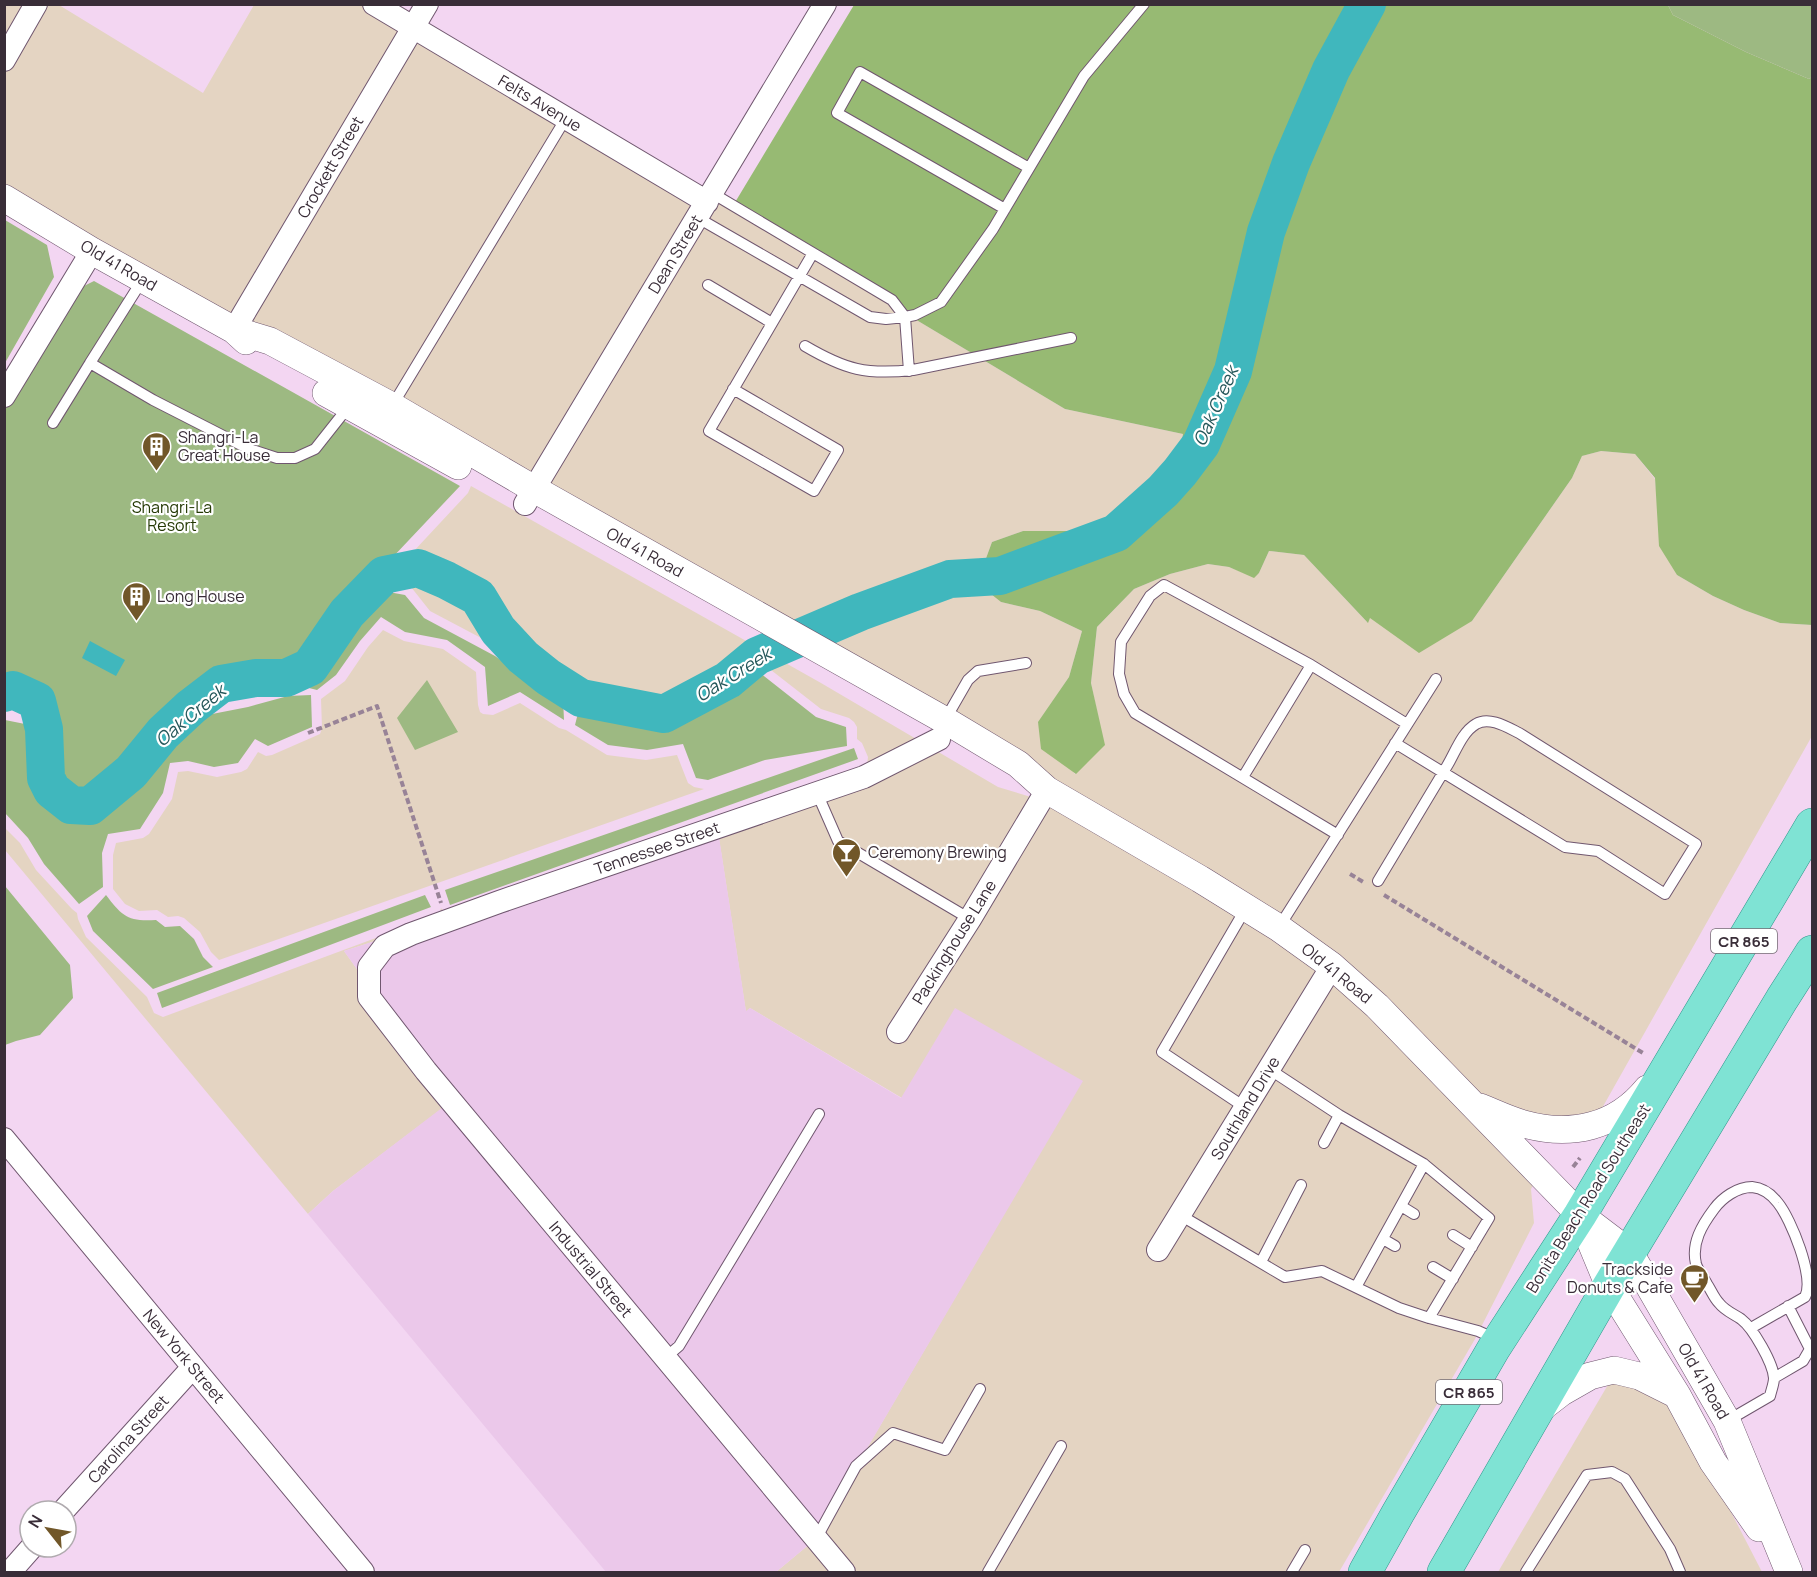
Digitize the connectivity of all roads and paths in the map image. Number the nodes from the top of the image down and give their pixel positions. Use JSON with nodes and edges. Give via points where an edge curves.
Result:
{"nodes":[{"id":1,"x":36,"y":4,"type":"edge"},
{"id":2,"x":374,"y":4,"type":"edge"},
{"id":3,"x":426,"y":4,"type":"edge"},
{"id":4,"x":825,"y":4,"type":"edge"},
{"id":5,"x":1144,"y":4,"type":"edge"},
{"id":6,"x":413,"y":27,"type":"junction"},
{"id":7,"x":4,"y":60,"type":"edge"},
{"id":8,"x":566,"y":118,"type":"junction"},
{"id":9,"x":1029,"y":168,"type":"junction"},
{"id":10,"x":4,"y":198,"type":"edge"},
{"id":11,"x":706,"y":204,"type":"junction"},
{"id":12,"x":1005,"y":209,"type":"junction"},
{"id":13,"x":92,"y":251,"type":"junction"},
{"id":14,"x":813,"y":253,"type":"junction"},
{"id":15,"x":799,"y":276,"type":"junction"},
{"id":16,"x":143,"y":279,"type":"junction"},
{"id":17,"x":708,"y":285,"type":"dead end"},
{"id":18,"x":905,"y":317,"type":"junction"},
{"id":19,"x":772,"y":323,"type":"junction"},
{"id":20,"x":234,"y":330,"type":"junction"},
{"id":21,"x":1071,"y":338,"type":"dead end"},
{"id":22,"x":804,"y":346,"type":"dead end"},
{"id":23,"x":90,"y":363,"type":"junction"},
{"id":24,"x":909,"y":371,"type":"junction"},
{"id":25,"x":733,"y":389,"type":"junction"},
{"id":26,"x":4,"y":396,"type":"edge"},
{"id":27,"x":349,"y":405,"type":"junction"},
{"id":28,"x":392,"y":406,"type":"junction"},
{"id":29,"x":53,"y":423,"type":"dead end"},
{"id":30,"x":529,"y":496,"type":"junction"},
{"id":31,"x":1026,"y":663,"type":"dead end"},
{"id":32,"x":1311,"y":665,"type":"junction"},
{"id":33,"x":1436,"y":679,"type":"dead end"},
{"id":34,"x":1407,"y":724,"type":"junction"},
{"id":35,"x":942,"y":730,"type":"junction"},
{"id":36,"x":308,"y":734,"type":"dead end"},
{"id":37,"x":1395,"y":743,"type":"junction"},
{"id":38,"x":1443,"y":773,"type":"junction"},
{"id":39,"x":1244,"y":777,"type":"junction"},
{"id":40,"x":1047,"y":790,"type":"junction"},
{"id":41,"x":817,"y":794,"type":"junction"},
{"id":42,"x":1812,"y":825,"type":"edge"},
{"id":43,"x":1338,"y":835,"type":"junction"},
{"id":44,"x":1350,"y":874,"type":"dead end"},
{"id":45,"x":1376,"y":884,"type":"joint"},
{"id":46,"x":1383,"y":894,"type":"dead end"},
{"id":47,"x":1246,"y":908,"type":"junction"},
{"id":48,"x":970,"y":919,"type":"junction"},
{"id":49,"x":447,"y":921,"type":"junction"},
{"id":50,"x":1279,"y":928,"type":"junction"},
{"id":51,"x":1812,"y":952,"type":"edge"},
{"id":52,"x":377,"y":956,"type":"joint"},
{"id":53,"x":1332,"y":966,"type":"junction"},
{"id":54,"x":898,"y":1032,"type":"dead end"},
{"id":55,"x":1643,"y":1053,"type":"dead end"},
{"id":56,"x":1675,"y":1056,"type":"junction"},
{"id":57,"x":1269,"y":1069,"type":"junction"},
{"id":58,"x":1471,"y":1103,"type":"junction"},
{"id":59,"x":1246,"y":1108,"type":"junction"},
{"id":60,"x":819,"y":1114,"type":"dead end"},
{"id":61,"x":1339,"y":1115,"type":"junction"},
{"id":62,"x":4,"y":1139,"type":"edge"},
{"id":63,"x":1324,"y":1143,"type":"dead end"},
{"id":64,"x":1424,"y":1164,"type":"junction"},
{"id":65,"x":1301,"y":1185,"type":"dead end"},
{"id":66,"x":1401,"y":1206,"type":"junction"},
{"id":67,"x":1414,"y":1214,"type":"dead end"},
{"id":68,"x":1180,"y":1215,"type":"junction"},
{"id":69,"x":1580,"y":1215,"type":"junction"},
{"id":70,"x":1453,"y":1235,"type":"dead end"},
{"id":71,"x":1383,"y":1239,"type":"junction"},
{"id":72,"x":1395,"y":1246,"type":"dead end"},
{"id":73,"x":1472,"y":1247,"type":"junction"},
{"id":74,"x":1158,"y":1250,"type":"dead end"},
{"id":75,"x":1630,"y":1253,"type":"junction"},
{"id":76,"x":1262,"y":1262,"type":"junction"},
{"id":77,"x":1433,"y":1267,"type":"dead end"},
{"id":78,"x":1453,"y":1279,"type":"junction"},
{"id":79,"x":1609,"y":1286,"type":"junction"},
{"id":80,"x":1356,"y":1287,"type":"junction"},
{"id":81,"x":1788,"y":1306,"type":"junction"},
{"id":82,"x":1429,"y":1318,"type":"junction"},
{"id":83,"x":1751,"y":1328,"type":"junction"},
{"id":84,"x":1499,"y":1341,"type":"junction"},
{"id":85,"x":665,"y":1358,"type":"junction"},
{"id":86,"x":193,"y":1367,"type":"junction"},
{"id":87,"x":1774,"y":1378,"type":"junction"},
{"id":88,"x":980,"y":1389,"type":"dead end"},
{"id":89,"x":1677,"y":1395,"type":"junction"},
{"id":90,"x":1537,"y":1412,"type":"junction"},
{"id":91,"x":1727,"y":1421,"type":"junction"},
{"id":92,"x":1061,"y":1446,"type":"dead end"},
{"id":93,"x":74,"y":1499,"type":"edge"},
{"id":94,"x":816,"y":1539,"type":"junction"},
{"id":95,"x":1305,"y":1550,"type":"dead end"},
{"id":96,"x":21,"y":1559,"type":"edge"},
{"id":97,"x":1788,"y":1570,"type":"edge"},
{"id":98,"x":10,"y":1572,"type":"edge"},
{"id":99,"x":363,"y":1572,"type":"edge"},
{"id":100,"x":844,"y":1572,"type":"edge"},
{"id":101,"x":988,"y":1572,"type":"edge"},
{"id":102,"x":1292,"y":1572,"type":"edge"},
{"id":103,"x":1365,"y":1572,"type":"edge"},
{"id":104,"x":1444,"y":1572,"type":"edge"},
{"id":105,"x":1526,"y":1572,"type":"edge"},
{"id":106,"x":1680,"y":1572,"type":"edge"}],
"edges":[{"from":1,"to":7,"type":"street"},
{"from":2,"to":6,"type":"street","name":"Felts Avenue"},
{"from":3,"to":6,"type":"street","name":"Crockett Street"},
{"from":4,"to":11,"type":"street","name":"Dean Street"},
{"from":5,"to":9,"type":"lane","via":[[1084,76]]},
{"from":6,"to":8,"type":"street","name":"Felts Avenue"},
{"from":6,"to":20,"type":"street","name":"Crockett Street"},
{"from":8,"to":11,"type":"street","name":"Felts Avenue"},
{"from":8,"to":28,"type":"lane"},
{"from":9,"to":12,"type":"lane"},
{"from":9,"to":12,"type":"lane","via":[[860,72],[837,113]]},
{"from":10,"to":13,"type":"street","name":"Old 41 Road"},
{"from":11,"to":14,"type":"lane"},
{"from":11,"to":15,"type":"lane"},
{"from":11,"to":30,"type":"street","name":"Dean Street"},
{"from":12,"to":18,"type":"lane","via":[[941,302]]},
{"from":13,"to":16,"type":"street","name":"Old 41 Road"},
{"from":13,"to":26,"type":"street"},
{"from":14,"to":15,"type":"lane"},
{"from":14,"to":18,"type":"lane","via":[[892,300]]},
{"from":15,"to":18,"type":"lane","via":[[870,317]]},
{"from":15,"to":19,"type":"lane"},
{"from":16,"to":20,"type":"street","name":"Old 41 Road"},
{"from":16,"to":23,"type":"lane"},
{"from":17,"to":19,"type":"lane"},
{"from":18,"to":24,"type":"lane"},
{"from":19,"to":25,"type":"lane"},
{"from":20,"to":27,"type":"street","name":"Old 41 Road","via":[[263,356]]},
{"from":20,"to":28,"type":"street","name":"Old 41 Road","via":[[270,341]]},
{"from":21,"to":24,"type":"lane"},
{"from":22,"to":24,"type":"lane","via":[[854,369]]},
{"from":23,"to":27,"type":"lane","via":[[174,411],[249,449],[277,458],[295,458],[315,449]]},
{"from":23,"to":29,"type":"lane"},
{"from":25,"to":25,"type":"lane","via":[[838,450],[814,491],[709,431]]},
{"from":27,"to":30,"type":"street","name":"Old 41 Road"},
{"from":28,"to":30,"type":"street","name":"Old 41 Road"},
{"from":30,"to":35,"type":"street","name":"Old 41 Road"},
{"from":31,"to":35,"type":"lane","via":[[978,671],[968,680]]},
{"from":32,"to":34,"type":"lane"},
{"from":32,"to":39,"type":"lane"},
{"from":32,"to":39,"type":"lane","via":[[1164,585],[1150,596],[1121,642],[1119,674],[1124,694],[1135,712]]},
{"from":33,"to":34,"type":"lane"},
{"from":34,"to":37,"type":"lane"},
{"from":35,"to":40,"type":"street","name":"Old 41 Road","via":[[1018,764]]},
{"from":35,"to":41,"type":"street","name":"Tennessee Street","via":[[864,777]]},
{"from":36,"to":49,"type":"path","via":[[377,705]]},
{"from":37,"to":38,"type":"lane"},
{"from":37,"to":43,"type":"lane"},
{"from":38,"to":38,"type":"lane","via":[[1476,724],[1499,724],[1696,844],[1665,894],[1598,851],[1565,847]]},
{"from":38,"to":45,"type":"lane"},
{"from":39,"to":43,"type":"lane"},
{"from":40,"to":47,"type":"street","name":"Old 41 Road"},
{"from":40,"to":48,"type":"street","name":"Packinghouse Lane"},
{"from":41,"to":48,"type":"lane","via":[[838,841]]},
{"from":41,"to":49,"type":"street","name":"Tennessee Street"},
{"from":42,"to":56,"type":"main road","name":"Bonita Beach Road Southeast","number":"CR 865"},
{"from":43,"to":50,"type":"lane"},
{"from":44,"to":45,"type":"path"},
{"from":46,"to":55,"type":"path"},
{"from":47,"to":50,"type":"street","name":"Old 41 Road"},
{"from":47,"to":59,"type":"lane","via":[[1162,1052]]},
{"from":48,"to":54,"type":"street","name":"Packinghouse Lane"},
{"from":49,"to":52,"type":"street","name":"Tennessee Street","via":[[385,946]]},
{"from":50,"to":53,"type":"street","name":"Old 41 Road"},
{"from":51,"to":75,"type":"main road"},
{"from":52,"to":85,"type":"street","name":"Industrial Street","via":[[369,967],[369,997]]},
{"from":53,"to":57,"type":"street","name":"Southland Drive"},
{"from":53,"to":58,"type":"street","name":"Old 41 Road","via":[[1377,1006]]},
{"from":56,"to":58,"type":"street","via":[[1636,1103],[1592,1127],[1557,1130],[1523,1124]]},
{"from":56,"to":69,"type":"main road","name":"Bonita Beach Road Southeast","number":"CR 865"},
{"from":57,"to":59,"type":"street","name":"Southland Drive"},
{"from":57,"to":61,"type":"lane"},
{"from":58,"to":69,"type":"street","name":"Old 41 Road"},
{"from":59,"to":68,"type":"street","name":"Southland Drive"},
{"from":60,"to":85,"type":"lane","via":[[679,1346]]},
{"from":61,"to":63,"type":"lane"},
{"from":61,"to":64,"type":"lane"},
{"from":62,"to":86,"type":"street","name":"New York Street"},
{"from":64,"to":66,"type":"lane"},
{"from":64,"to":73,"type":"lane","via":[[1489,1218]]},
{"from":65,"to":76,"type":"lane"},
{"from":66,"to":67,"type":"lane"},
{"from":66,"to":71,"type":"lane"},
{"from":68,"to":74,"type":"street","name":"Southland Drive"},
{"from":68,"to":76,"type":"lane"},
{"from":69,"to":75,"type":"street","name":"Old 41 Road"},
{"from":69,"to":79,"type":"street","name":"Old 41 Road"},
{"from":69,"to":84,"type":"main road","name":"Bonita Beach Road Southeast","number":"CR 865"},
{"from":70,"to":73,"type":"lane"},
{"from":71,"to":72,"type":"lane"},
{"from":71,"to":80,"type":"lane"},
{"from":73,"to":78,"type":"lane"},
{"from":75,"to":79,"type":"main road"},
{"from":75,"to":91,"type":"street","name":"Old 41 Road"},
{"from":76,"to":80,"type":"lane","via":[[1285,1276],[1322,1271]]},
{"from":77,"to":78,"type":"lane"},
{"from":78,"to":82,"type":"lane"},
{"from":79,"to":89,"type":"street","name":"Old 41 Road"},
{"from":79,"to":90,"type":"main road"},
{"from":80,"to":82,"type":"lane"},
{"from":81,"to":83,"type":"lane"},
{"from":81,"to":83,"type":"lane","via":[[1807,1293],[1804,1266],[1792,1227],[1771,1195],[1753,1187],[1738,1189],[1717,1205],[1705,1221],[1695,1250],[1696,1265],[1719,1303]]},
{"from":81,"to":87,"type":"lane","via":[[1810,1349],[1803,1361]]},
{"from":82,"to":84,"type":"lane"},
{"from":83,"to":87,"type":"lane"},
{"from":84,"to":103,"type":"main road","name":"Bonita Beach Road Southeast","number":"CR 865"},
{"from":85,"to":94,"type":"street","name":"Industrial Street"},
{"from":86,"to":93,"type":"street","name":"Carolina Street"},
{"from":86,"to":99,"type":"street","name":"New York Street"},
{"from":87,"to":91,"type":"lane","via":[[1770,1396]]},
{"from":88,"to":94,"type":"lane","via":[[945,1450],[892,1433],[856,1466]]},
{"from":89,"to":90,"type":"street","via":[[1639,1376],[1614,1370],[1590,1376]]},
{"from":89,"to":97,"type":"street","name":"Old 41 Road","via":[[1713,1462]]},
{"from":90,"to":104,"type":"main road"},
{"from":91,"to":97,"type":"street","name":"Old 41 Road"},
{"from":92,"to":101,"type":"lane"},
{"from":94,"to":100,"type":"street","name":"Industrial Street"},
{"from":95,"to":102,"type":"lane"},
{"from":96,"to":98,"type":"street"},
{"from":105,"to":106,"type":"lane","via":[[1587,1475],[1612,1472],[1625,1479],[1670,1549]]}]}
